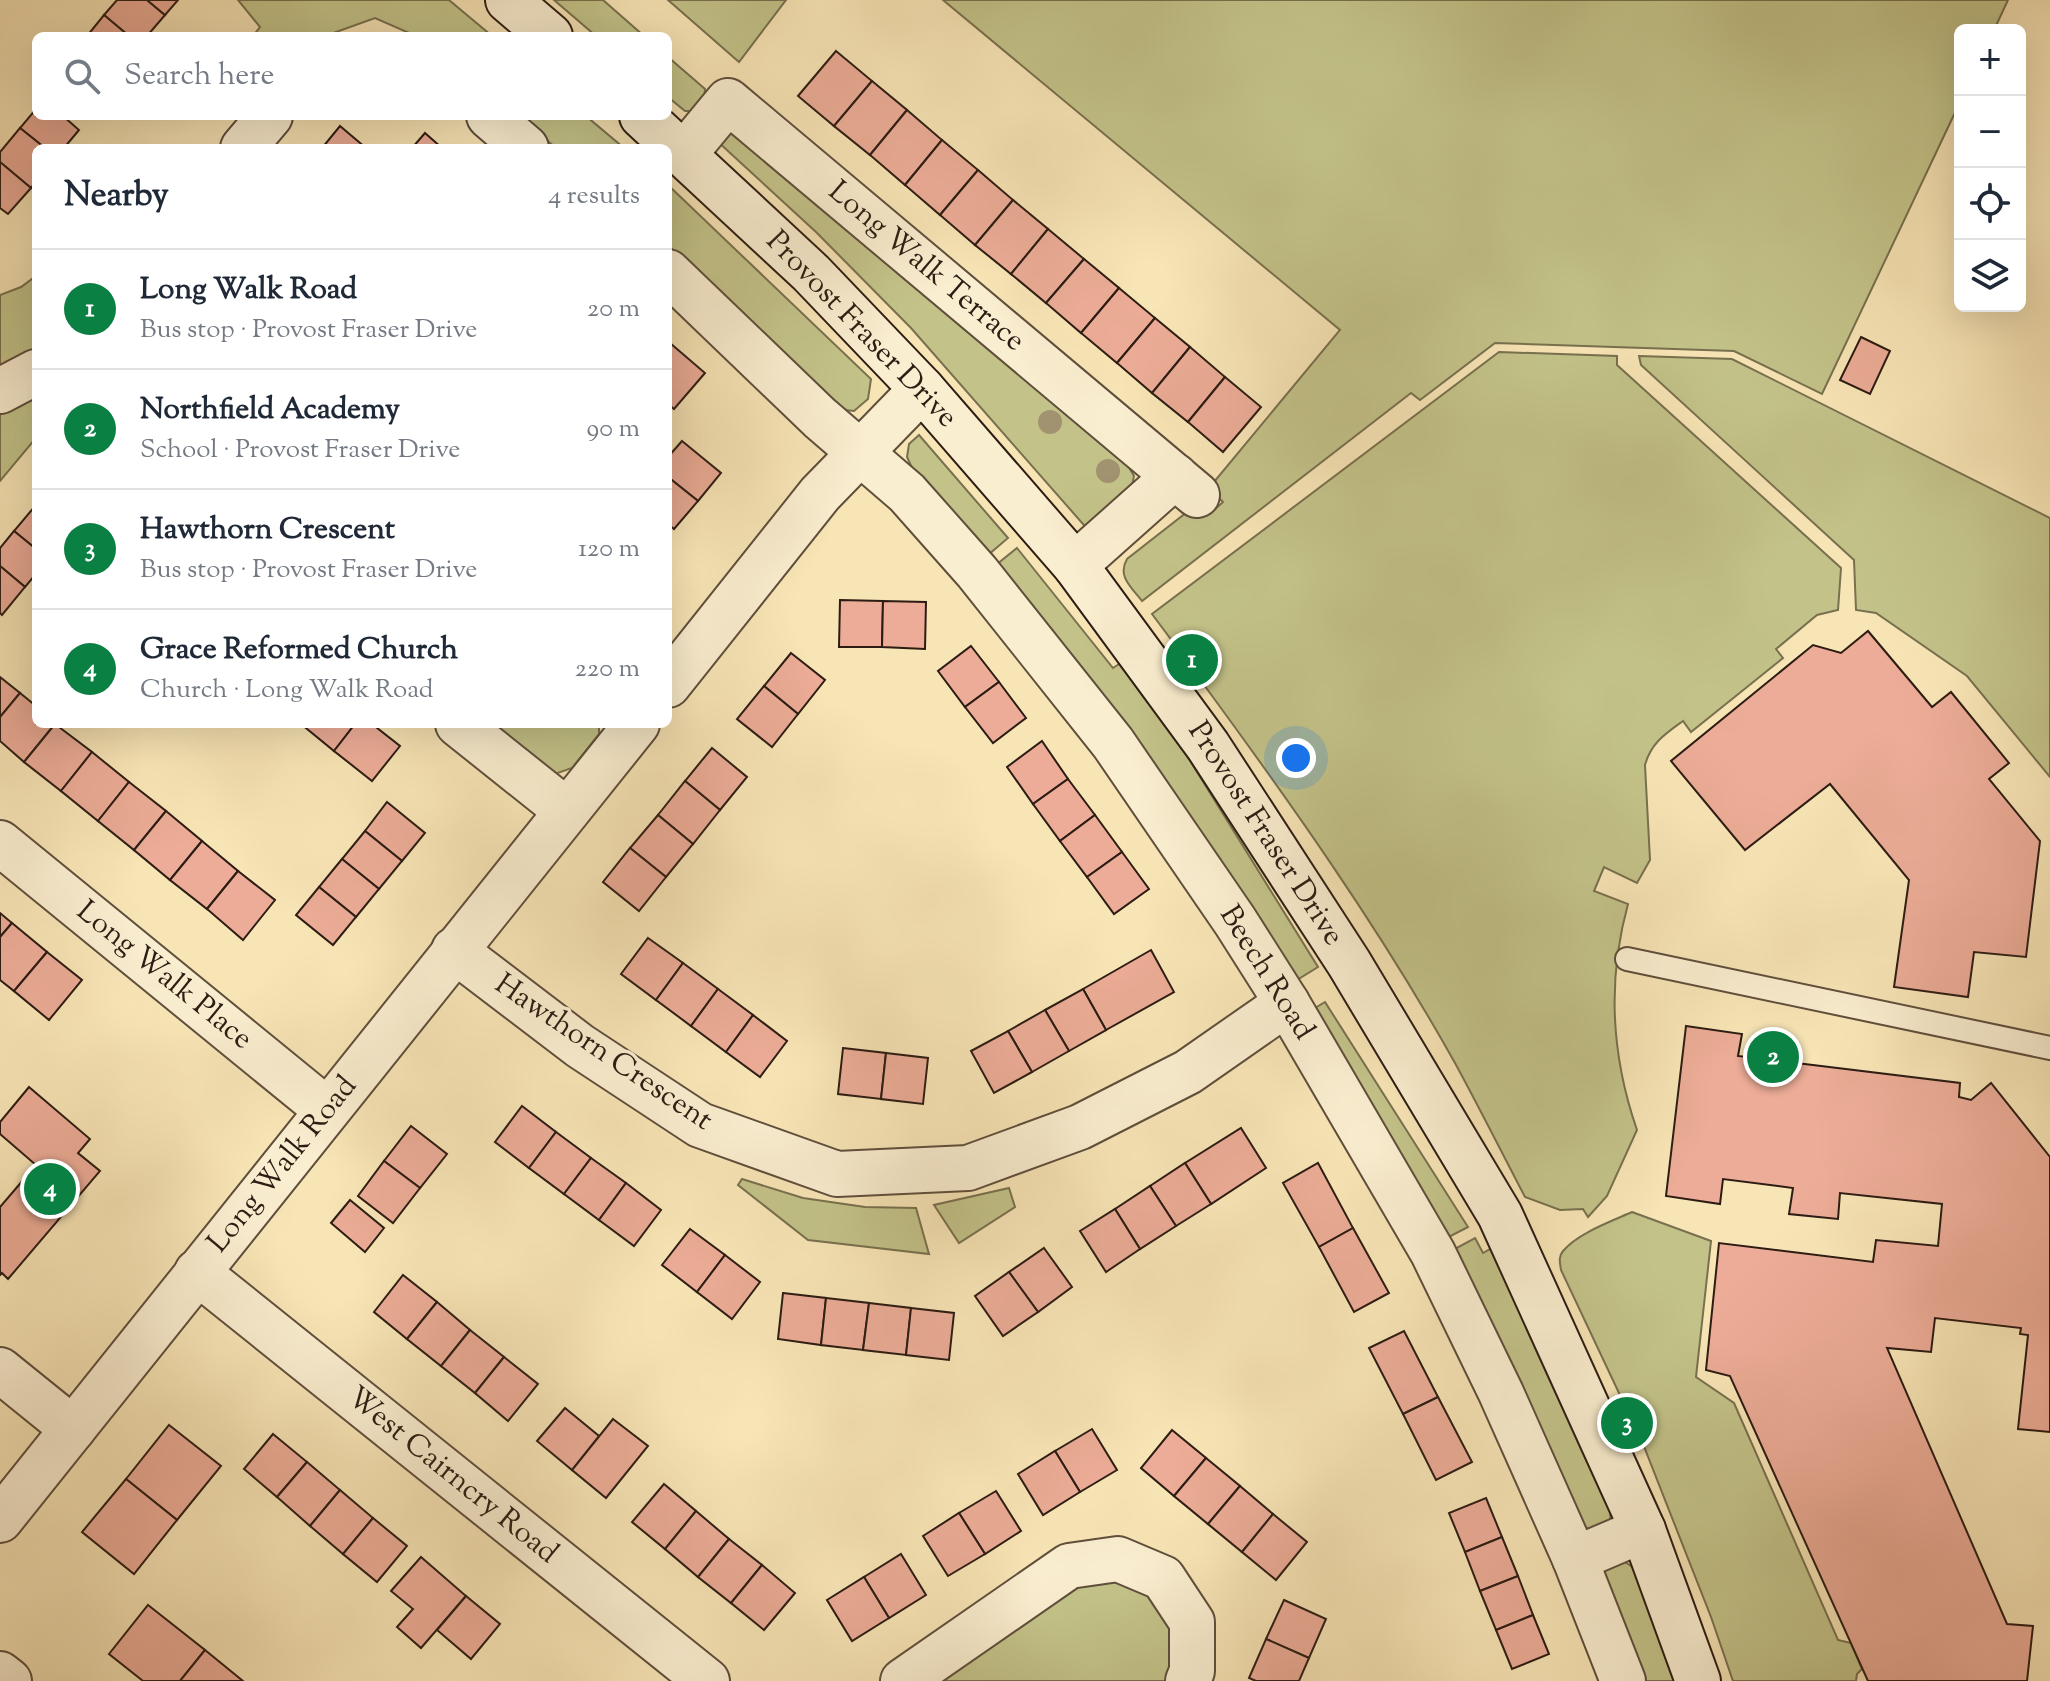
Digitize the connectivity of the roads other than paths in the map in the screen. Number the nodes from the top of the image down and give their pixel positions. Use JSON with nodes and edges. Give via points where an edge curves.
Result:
{"nodes":[{"id":1,"x":508,"y":0,"type":"edge"},
{"id":2,"x":545,"y":32,"type":"edge"},
{"id":3,"x":267,"y":120,"type":"edge"},
{"id":4,"x":494,"y":120,"type":"edge"},
{"id":5,"x":647,"y":120,"type":"edge"},
{"id":6,"x":246,"y":144,"type":"edge"},
{"id":7,"x":521,"y":144,"type":"edge"},
{"id":8,"x":685,"y":153,"type":"junction"},
{"id":9,"x":672,"y":276,"type":"edge"},
{"id":10,"x":32,"y":374,"type":"edge"},
{"id":11,"x":922,"y":389,"type":"junction"},
{"id":12,"x":0,"y":391,"type":"edge"},
{"id":13,"x":859,"y":452,"type":"junction"},
{"id":14,"x":1075,"y":565,"type":"junction"},
{"id":15,"x":672,"y":680,"type":"edge"},
{"id":16,"x":463,"y":728,"type":"edge"},
{"id":17,"x":634,"y":728,"type":"edge"},
{"id":18,"x":567,"y":811,"type":"junction"},
{"id":19,"x":0,"y":843,"type":"edge"},
{"id":20,"x":454,"y":950,"type":"junction"},
{"id":21,"x":1627,"y":959,"type":"dead end"},
{"id":22,"x":1287,"y":1003,"type":"junction"},
{"id":23,"x":2050,"y":1048,"type":"edge"},
{"id":24,"x":327,"y":1110,"type":"junction"},
{"id":25,"x":197,"y":1272,"type":"junction"},
{"id":26,"x":0,"y":1370,"type":"edge"},
{"id":27,"x":73,"y":1429,"type":"junction"},
{"id":28,"x":0,"y":1520,"type":"edge"},
{"id":29,"x":1643,"y":1530,"type":"junction"},
{"id":30,"x":1575,"y":1559,"type":"junction"},
{"id":31,"x":0,"y":1674,"type":"edge"},
{"id":32,"x":9,"y":1681,"type":"edge"},
{"id":33,"x":707,"y":1681,"type":"edge"},
{"id":34,"x":903,"y":1681,"type":"edge"},
{"id":35,"x":1188,"y":1681,"type":"edge"},
{"id":36,"x":1623,"y":1681,"type":"edge"},
{"id":37,"x":1698,"y":1681,"type":"edge"}],
"edges":[{"from":1,"to":2,"type":"street"},
{"from":3,"to":6,"type":"street"},
{"from":4,"to":7,"type":"street"},
{"from":5,"to":8,"type":"street","name":"Provost Fraser Drive"},
{"from":8,"to":11,"type":"street","name":"Provost Fraser Drive"},
{"from":8,"to":14,"type":"street","name":"Long Walk Terrace","via":[[728,101],[1186,485]]},
{"from":9,"to":13,"type":"street"},
{"from":10,"to":12,"type":"street"},
{"from":11,"to":13,"type":"street"},
{"from":11,"to":14,"type":"street","name":"Provost Fraser Drive"},
{"from":13,"to":15,"type":"street"},
{"from":13,"to":22,"type":"street","name":"Beech Road","via":[[907,493],[967,560],[1104,731]]},
{"from":14,"to":29,"type":"street","name":"Provost Fraser Drive","via":[[1208,746],[1349,963],[1500,1215]]},
{"from":16,"to":18,"type":"street"},
{"from":17,"to":18,"type":"street","name":"Long Walk Road"},
{"from":18,"to":20,"type":"street","name":"Long Walk Road"},
{"from":19,"to":24,"type":"street","name":"Long Walk Place"},
{"from":20,"to":22,"type":"street","name":"Hawthorn Crescent","via":[[580,1046],[700,1125],[837,1174],[968,1168],[1080,1127],[1188,1072]]},
{"from":20,"to":24,"type":"street","name":"Long Walk Road"},
{"from":21,"to":23,"type":"lane"},
{"from":22,"to":30,"type":"street","name":"Beech Road","via":[[1433,1253]]},
{"from":24,"to":25,"type":"street","name":"Long Walk Road"},
{"from":25,"to":27,"type":"street","name":"Long Walk Road"},
{"from":25,"to":33,"type":"street","name":"West Cairncry Road"},
{"from":26,"to":27,"type":"street"},
{"from":27,"to":28,"type":"street","name":"Long Walk Road"},
{"from":29,"to":30,"type":"street"},
{"from":29,"to":37,"type":"street","name":"Provost Fraser Drive"},
{"from":30,"to":36,"type":"street","name":"Beech Road"},
{"from":31,"to":32,"type":"street"},
{"from":34,"to":35,"type":"street","via":[[1069,1566],[1118,1559],[1163,1578],[1192,1622]]}]}
